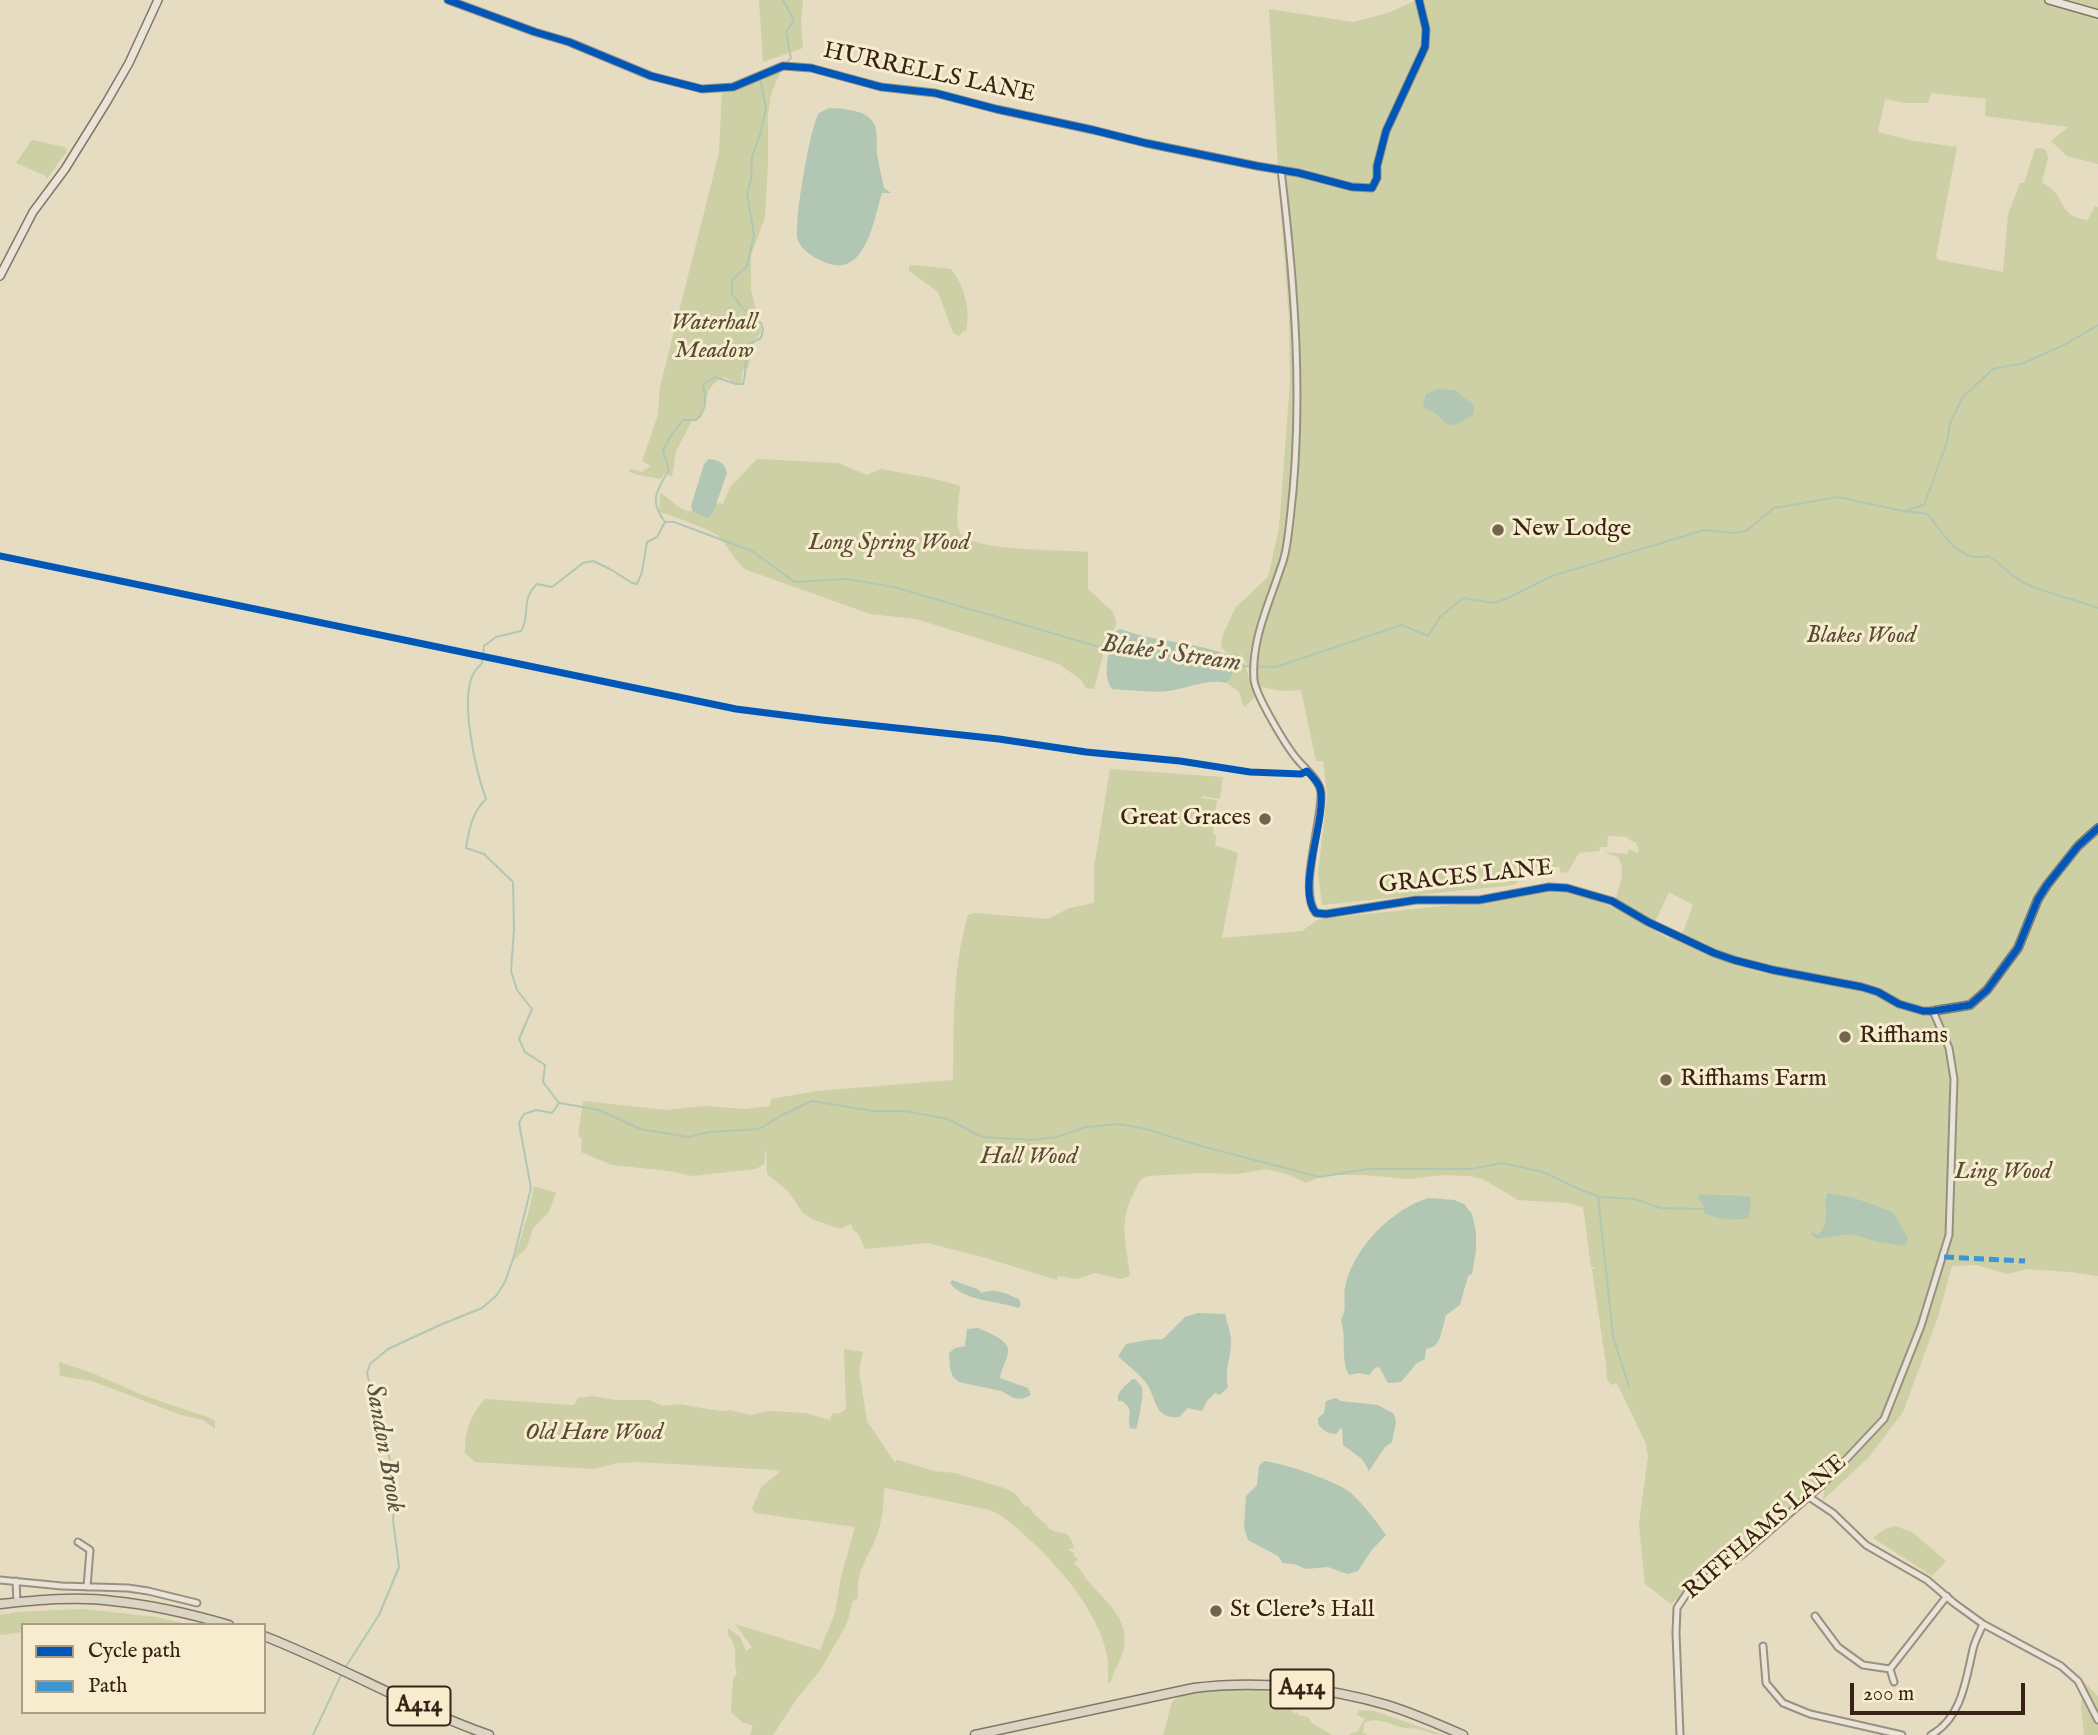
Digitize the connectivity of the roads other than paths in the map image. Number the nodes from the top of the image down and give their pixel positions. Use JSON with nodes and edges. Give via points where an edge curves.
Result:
{"nodes":[{"id":1,"x":159,"y":0,"type":"edge"},
{"id":2,"x":448,"y":0,"type":"edge"},
{"id":3,"x":1419,"y":0,"type":"edge"},
{"id":4,"x":2049,"y":0,"type":"edge"},
{"id":5,"x":2098,"y":14,"type":"edge"},
{"id":6,"x":1281,"y":170,"type":"junction"},
{"id":7,"x":0,"y":276,"type":"edge"},
{"id":8,"x":2098,"y":828,"type":"edge"},
{"id":9,"x":1933,"y":1011,"type":"junction"},
{"id":10,"x":1822,"y":1485,"type":"junction"},
{"id":11,"x":1809,"y":1497,"type":"junction"},
{"id":12,"x":1817,"y":1504,"type":"junction"},
{"id":13,"x":78,"y":1542,"type":"dead end"},
{"id":14,"x":0,"y":1580,"type":"edge"},
{"id":15,"x":16,"y":1581,"type":"junction"},
{"id":16,"x":88,"y":1587,"type":"junction"},
{"id":17,"x":1947,"y":1596,"type":"junction"},
{"id":18,"x":17,"y":1602,"type":"junction"},
{"id":19,"x":197,"y":1603,"type":"dead end"},
{"id":20,"x":0,"y":1604,"type":"edge"},
{"id":21,"x":1815,"y":1616,"type":"dead end"},
{"id":22,"x":222,"y":1623,"type":"edge"},
{"id":23,"x":1983,"y":1624,"type":"junction"},
{"id":24,"x":266,"y":1637,"type":"edge"},
{"id":25,"x":1763,"y":1646,"type":"dead end"},
{"id":26,"x":1890,"y":1669,"type":"junction"},
{"id":27,"x":1894,"y":1682,"type":"dead end"},
{"id":28,"x":2098,"y":1720,"type":"edge"},
{"id":29,"x":464,"y":1731,"type":"edge"},
{"id":30,"x":1939,"y":1731,"type":"junction"},
{"id":31,"x":489,"y":1735,"type":"edge"},
{"id":32,"x":975,"y":1735,"type":"edge"},
{"id":33,"x":1463,"y":1735,"type":"edge"},
{"id":34,"x":1680,"y":1735,"type":"edge"},
{"id":35,"x":1902,"y":1735,"type":"edge"},
{"id":36,"x":1931,"y":1735,"type":"edge"},
{"id":37,"x":1947,"y":1735,"type":"edge"}],
"edges":[{"from":1,"to":7,"type":"street","via":[[112,93],[33,212]]},
{"from":2,"to":6,"type":"street","name":"HURRELLS LANE","via":[[651,76],[702,89],[733,87],[783,66],[811,68],[881,87],[936,93]]},
{"from":3,"to":6,"type":"street","name":"HURRELLS LANE","via":[[1425,47],[1386,131],[1373,188]]},
{"from":4,"to":5,"type":"street"},
{"from":6,"to":9,"type":"street","name":"GRACES LANE","via":[[1297,344],[1294,469],[1286,549],[1261,623],[1254,680],[1284,741],[1321,792],[1310,873],[1311,908],[1326,914],[1416,900],[1479,900],[1567,888],[1612,901],[1734,960],[1861,987],[1899,1004]]},
{"from":8,"to":9,"type":"street","via":[[2047,885],[2018,948],[1987,990],[1970,1005]]},
{"from":9,"to":10,"type":"street","name":"RIFFHAMS LANE","via":[[1949,1048],[1954,1079],[1949,1235],[1921,1325],[1884,1419]]},
{"from":10,"to":11,"type":"street","name":"RIFFHAMS LANE"},
{"from":10,"to":12,"type":"street"},
{"from":11,"to":12,"type":"street"},
{"from":11,"to":34,"type":"street","name":"RIFFHAMS LANE","via":[[1743,1554],[1689,1590],[1677,1608]]},
{"from":12,"to":17,"type":"street","via":[[1866,1545]]},
{"from":13,"to":16,"type":"street","via":[[90,1550]]},
{"from":14,"to":15,"type":"street"},
{"from":15,"to":16,"type":"street"},
{"from":15,"to":18,"type":"street"},
{"from":16,"to":19,"type":"street","via":[[128,1588]]},
{"from":17,"to":23,"type":"street"},
{"from":17,"to":26,"type":"street"},
{"from":18,"to":20,"type":"main road"},
{"from":18,"to":22,"type":"main road","via":[[111,1600]]},
{"from":21,"to":26,"type":"street","via":[[1838,1647],[1863,1665]]},
{"from":23,"to":28,"type":"street","via":[[2061,1666],[2078,1681]]},
{"from":23,"to":30,"type":"street","via":[[1957,1707]]},
{"from":24,"to":29,"type":"main road","number":"A414"},
{"from":25,"to":35,"type":"street","via":[[1766,1683],[1783,1703],[1810,1714]]},
{"from":26,"to":27,"type":"street"},
{"from":29,"to":31,"type":"main road","number":"A414"},
{"from":30,"to":36,"type":"street"},
{"from":30,"to":37,"type":"street"},
{"from":32,"to":33,"type":"main road","number":"A414","via":[[1224,1684],[1277,1686],[1357,1698]]}]}
